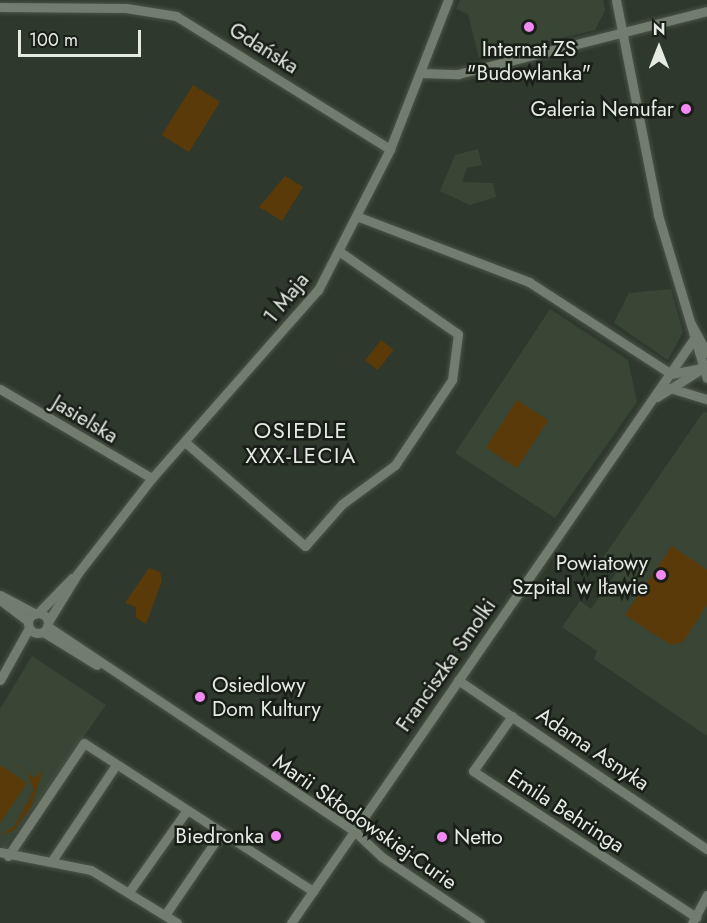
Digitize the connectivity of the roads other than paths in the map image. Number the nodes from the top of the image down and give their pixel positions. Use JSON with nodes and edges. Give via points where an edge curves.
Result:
{"nodes":[{"id":1,"x":448,"y":0,"type":"edge"},
{"id":2,"x":616,"y":0,"type":"edge"},
{"id":3,"x":0,"y":7,"type":"edge"},
{"id":4,"x":707,"y":11,"type":"edge"},
{"id":5,"x":0,"y":14,"type":"edge"},
{"id":6,"x":622,"y":32,"type":"junction"},
{"id":7,"x":421,"y":73,"type":"junction"},
{"id":8,"x":390,"y":149,"type":"junction"},
{"id":9,"x":359,"y":217,"type":"junction"},
{"id":10,"x":340,"y":252,"type":"junction"},
{"id":11,"x":690,"y":322,"type":"junction"},
{"id":12,"x":693,"y":340,"type":"junction"},
{"id":13,"x":707,"y":353,"type":"edge"},
{"id":14,"x":705,"y":367,"type":"edge"},
{"id":15,"x":671,"y":374,"type":"junction"},
{"id":16,"x":707,"y":378,"type":"edge"},
{"id":17,"x":670,"y":388,"type":"junction"},
{"id":18,"x":0,"y":389,"type":"edge"},
{"id":19,"x":653,"y":399,"type":"junction"},
{"id":20,"x":707,"y":399,"type":"edge"},
{"id":21,"x":185,"y":441,"type":"junction"},
{"id":22,"x":152,"y":478,"type":"junction"},
{"id":23,"x":78,"y":573,"type":"junction"},
{"id":24,"x":0,"y":595,"type":"edge"},
{"id":25,"x":0,"y":600,"type":"edge"},
{"id":26,"x":32,"y":619,"type":"junction"},
{"id":27,"x":44,"y":628,"type":"junction"},
{"id":28,"x":17,"y":654,"type":"junction"},
{"id":29,"x":0,"y":680,"type":"edge"},
{"id":30,"x":458,"y":680,"type":"junction"},
{"id":31,"x":512,"y":716,"type":"junction"},
{"id":32,"x":116,"y":765,"type":"junction"},
{"id":33,"x":187,"y":810,"type":"junction"},
{"id":34,"x":353,"y":830,"type":"junction"},
{"id":35,"x":221,"y":833,"type":"junction"},
{"id":36,"x":707,"y":849,"type":"edge"},
{"id":37,"x":4,"y":854,"type":"edge"},
{"id":38,"x":51,"y":862,"type":"junction"},
{"id":39,"x":313,"y":891,"type":"junction"},
{"id":40,"x":129,"y":892,"type":"junction"},
{"id":41,"x":707,"y":895,"type":"edge"},
{"id":42,"x":165,"y":915,"type":"junction"},
{"id":43,"x":694,"y":920,"type":"edge"},
{"id":44,"x":177,"y":923,"type":"edge"},
{"id":45,"x":291,"y":923,"type":"edge"},
{"id":46,"x":480,"y":923,"type":"edge"}],
"edges":[{"from":1,"to":7,"type":"street","name":"1 Maja"},
{"from":2,"to":6,"type":"street"},
{"from":3,"to":5,"type":"street"},
{"from":3,"to":8,"type":"street","name":"Gdańska","via":[[126,8],[176,16]]},
{"from":4,"to":6,"type":"street"},
{"from":6,"to":7,"type":"street","via":[[458,74]]},
{"from":6,"to":11,"type":"street","via":[[658,215]]},
{"from":7,"to":8,"type":"street","name":"1 Maja"},
{"from":8,"to":9,"type":"street","name":"1 Maja"},
{"from":9,"to":10,"type":"street","name":"1 Maja"},
{"from":9,"to":15,"type":"street","via":[[529,282]]},
{"from":10,"to":21,"type":"street","name":"1 Maja","via":[[306,305]]},
{"from":10,"to":21,"type":"street","via":[[458,334],[452,380],[395,465],[342,504],[305,546]]},
{"from":11,"to":12,"type":"street"},
{"from":11,"to":13,"type":"street"},
{"from":12,"to":14,"type":"street"},
{"from":12,"to":15,"type":"street","name":"Franciszka Smolki"},
{"from":14,"to":15,"type":"street"},
{"from":14,"to":16,"type":"street"},
{"from":14,"to":17,"type":"street","name":"Franciszka Smolki"},
{"from":15,"to":19,"type":"street","name":"Franciszka Smolki"},
{"from":17,"to":19,"type":"street","name":"Franciszka Smolki"},
{"from":17,"to":20,"type":"street"},
{"from":18,"to":22,"type":"street","name":"Jasielska"},
{"from":19,"to":30,"type":"street","name":"Franciszka Smolki"},
{"from":21,"to":22,"type":"street","name":"1 Maja"},
{"from":22,"to":23,"type":"street","name":"1 Maja"},
{"from":23,"to":26,"type":"street","name":"1 Maja"},
{"from":23,"to":27,"type":"street","name":"1 Maja"},
{"from":24,"to":26,"type":"street"},
{"from":25,"to":26,"type":"street"},
{"from":26,"to":27,"type":"street"},
{"from":26,"to":27,"type":"street"},
{"from":26,"to":28,"type":"street","name":"1 Maja"},
{"from":27,"to":28,"type":"street","name":"1 Maja"},
{"from":27,"to":34,"type":"street","name":"Marii Skłodowskiej-Curie"},
{"from":28,"to":29,"type":"street","name":"1 Maja"},
{"from":30,"to":31,"type":"street","name":"Adama Asnyka"},
{"from":30,"to":34,"type":"street","name":"Franciszka Smolki"},
{"from":31,"to":36,"type":"street","name":"Adama Asnyka"},
{"from":31,"to":43,"type":"street","name":"Emila Behringa","via":[[473,771]]},
{"from":32,"to":33,"type":"street"},
{"from":32,"to":37,"type":"street","via":[[84,743]]},
{"from":32,"to":38,"type":"street"},
{"from":33,"to":35,"type":"street"},
{"from":33,"to":40,"type":"street"},
{"from":34,"to":39,"type":"street","name":"Franciszka Smolki"},
{"from":34,"to":46,"type":"street","name":"Marii Skłodowskiej-Curie","via":[[382,857]]},
{"from":35,"to":39,"type":"street"},
{"from":35,"to":42,"type":"street"},
{"from":37,"to":38,"type":"street"},
{"from":38,"to":40,"type":"street","via":[[91,870]]},
{"from":39,"to":45,"type":"street","name":"Franciszka Smolki"},
{"from":40,"to":42,"type":"street"},
{"from":41,"to":43,"type":"street"},
{"from":42,"to":44,"type":"street"}]}
